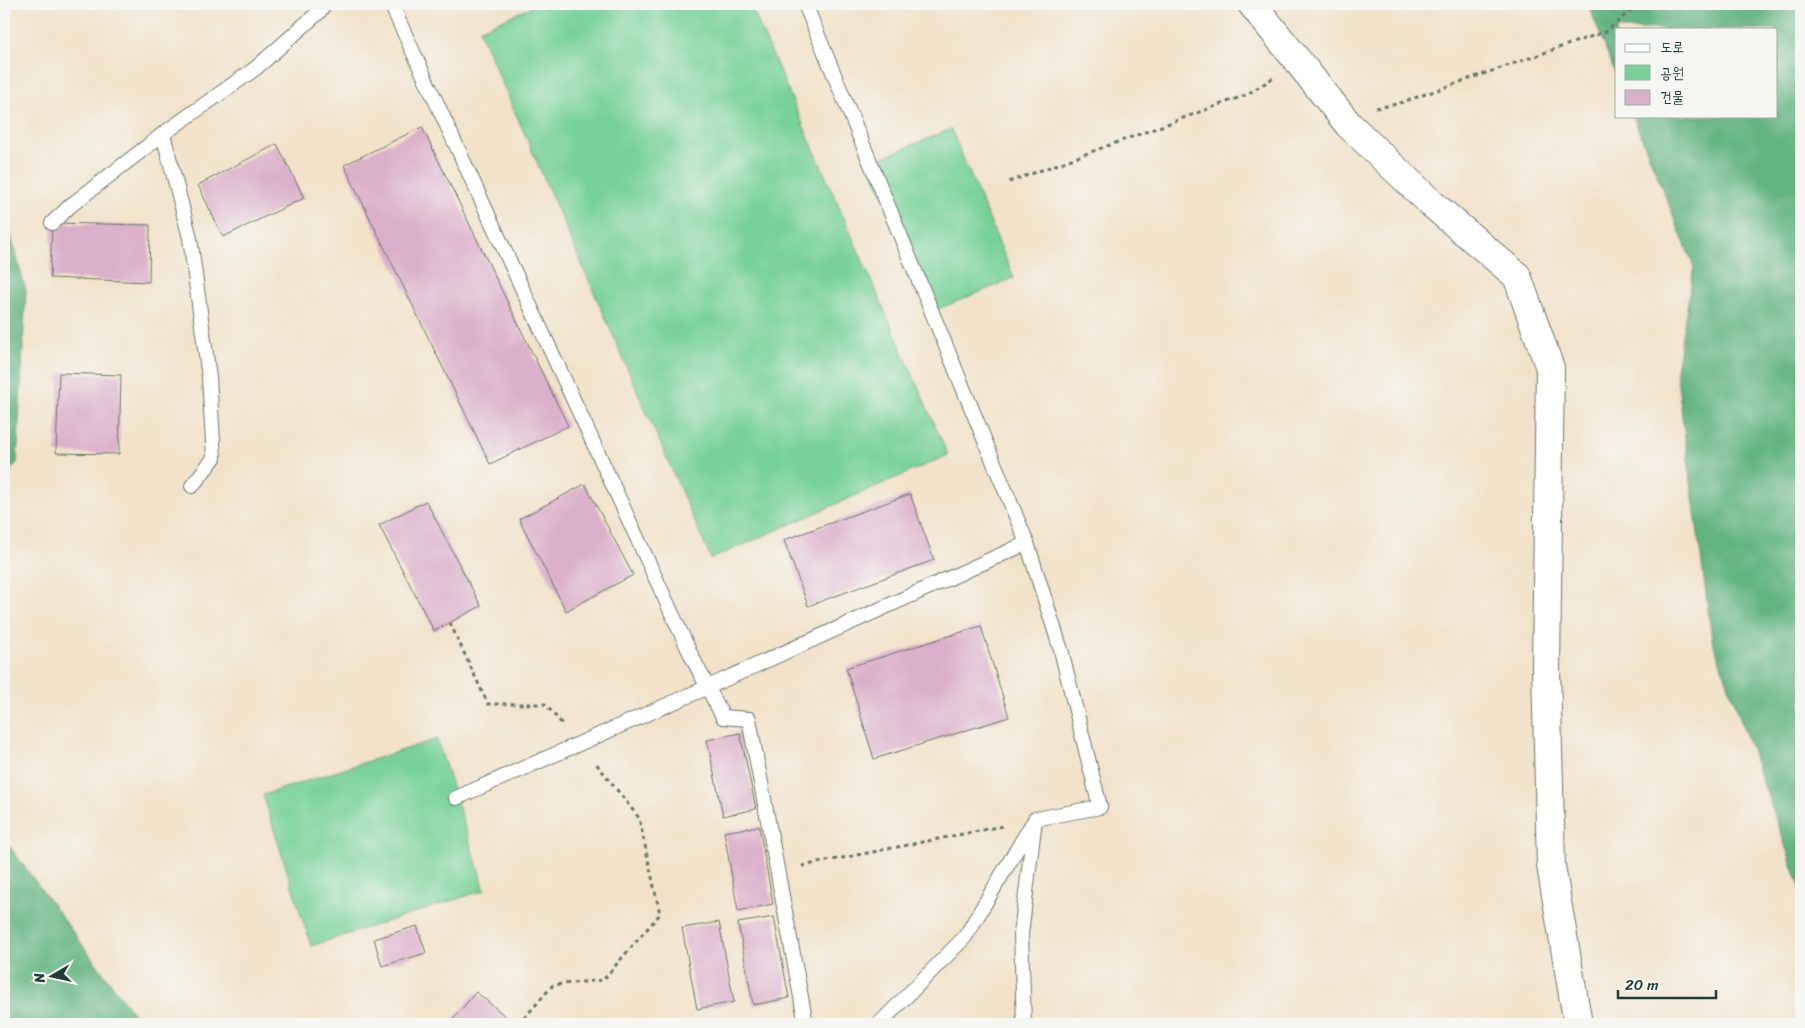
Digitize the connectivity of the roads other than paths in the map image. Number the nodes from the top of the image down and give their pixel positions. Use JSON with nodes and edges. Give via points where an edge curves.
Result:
{"nodes":[{"id":1,"x":325,"y":4,"type":"edge"},
{"id":2,"x":391,"y":4,"type":"edge"},
{"id":3,"x":805,"y":4,"type":"edge"},
{"id":4,"x":1252,"y":4,"type":"edge"},
{"id":5,"x":162,"y":134,"type":"junction"},
{"id":6,"x":52,"y":223,"type":"dead end"},
{"id":7,"x":192,"y":486,"type":"dead end"},
{"id":8,"x":1027,"y":543,"type":"junction"},
{"id":9,"x":708,"y":687,"type":"junction"},
{"id":10,"x":456,"y":798,"type":"dead end"},
{"id":11,"x":1035,"y":819,"type":"junction"},
{"id":12,"x":806,"y":1024,"type":"edge"},
{"id":13,"x":879,"y":1024,"type":"edge"},
{"id":14,"x":1024,"y":1024,"type":"edge"},
{"id":15,"x":1578,"y":1024,"type":"edge"}],
"edges":[{"from":1,"to":5,"type":"lane","via":[[256,68]]},
{"from":2,"to":9,"type":"lane"},
{"from":3,"to":8,"type":"lane"},
{"from":4,"to":15,"type":"street","via":[[1349,125],[1432,204],[1517,276],[1550,368],[1546,668],[1551,866]]},
{"from":5,"to":6,"type":"lane"},
{"from":5,"to":7,"type":"lane","via":[[190,238],[209,377],[214,458]]},
{"from":8,"to":9,"type":"lane"},
{"from":8,"to":11,"type":"lane","via":[[1061,650],[1100,807]]},
{"from":9,"to":10,"type":"lane"},
{"from":9,"to":12,"type":"lane","via":[[723,717],[750,719]]},
{"from":11,"to":13,"type":"lane","via":[[964,937]]},
{"from":11,"to":14,"type":"lane","via":[[1021,934]]}]}
